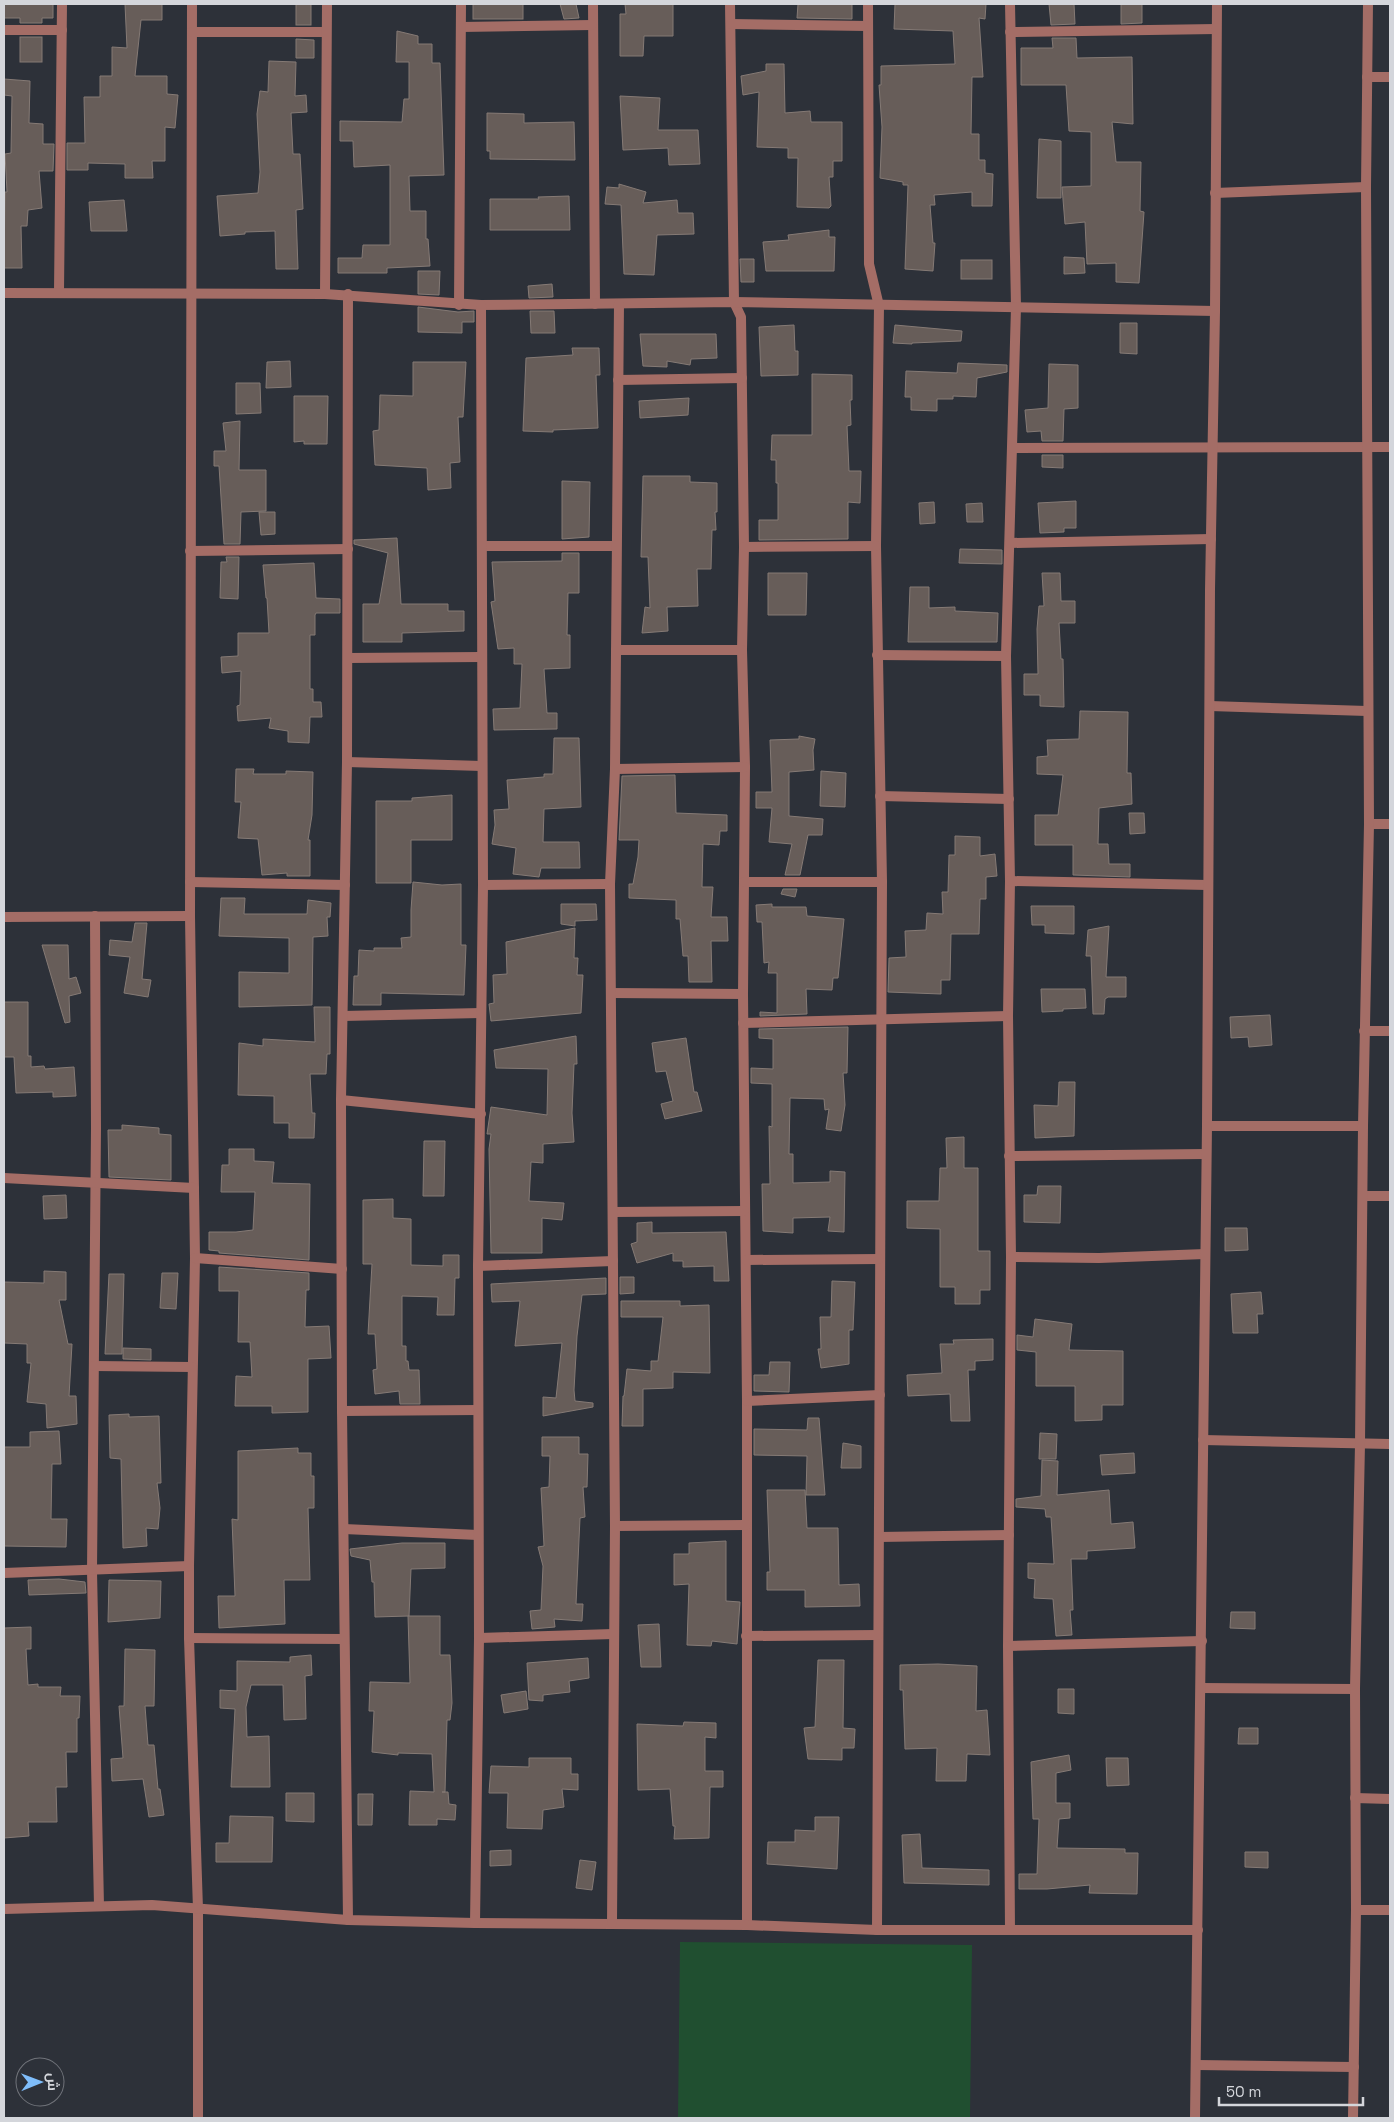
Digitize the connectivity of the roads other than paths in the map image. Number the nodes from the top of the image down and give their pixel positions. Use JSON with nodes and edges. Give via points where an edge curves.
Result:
{"nodes":[{"id":1,"x":62,"y":4,"type":"edge"},
{"id":2,"x":192,"y":4,"type":"edge"},
{"id":3,"x":327,"y":4,"type":"edge"},
{"id":4,"x":461,"y":4,"type":"edge"},
{"id":5,"x":592,"y":4,"type":"edge"},
{"id":6,"x":730,"y":4,"type":"edge"},
{"id":7,"x":868,"y":4,"type":"edge"},
{"id":8,"x":1010,"y":4,"type":"edge"},
{"id":9,"x":1217,"y":4,"type":"edge"},
{"id":10,"x":1368,"y":4,"type":"edge"},
{"id":11,"x":731,"y":24,"type":"junction"},
{"id":12,"x":460,"y":26,"type":"junction"},
{"id":13,"x":592,"y":26,"type":"junction"},
{"id":14,"x":867,"y":26,"type":"junction"},
{"id":15,"x":1216,"y":29,"type":"junction"},
{"id":16,"x":4,"y":30,"type":"edge"},
{"id":17,"x":62,"y":30,"type":"junction"},
{"id":18,"x":192,"y":32,"type":"junction"},
{"id":19,"x":326,"y":32,"type":"junction"},
{"id":20,"x":1010,"y":32,"type":"junction"},
{"id":21,"x":1390,"y":77,"type":"edge"},
{"id":22,"x":1367,"y":78,"type":"junction"},
{"id":23,"x":1366,"y":187,"type":"junction"},
{"id":24,"x":1215,"y":193,"type":"junction"},
{"id":25,"x":59,"y":292,"type":"junction"},
{"id":26,"x":192,"y":292,"type":"junction"},
{"id":27,"x":4,"y":293,"type":"edge"},
{"id":28,"x":325,"y":294,"type":"junction"},
{"id":29,"x":348,"y":294,"type":"junction"},
{"id":30,"x":734,"y":302,"type":"junction"},
{"id":31,"x":595,"y":304,"type":"junction"},
{"id":32,"x":619,"y":304,"type":"junction"},
{"id":33,"x":459,"y":305,"type":"junction"},
{"id":34,"x":481,"y":305,"type":"junction"},
{"id":35,"x":879,"y":306,"type":"junction"},
{"id":36,"x":1016,"y":308,"type":"junction"},
{"id":37,"x":1215,"y":311,"type":"junction"},
{"id":38,"x":742,"y":378,"type":"junction"},
{"id":39,"x":618,"y":380,"type":"junction"},
{"id":40,"x":1390,"y":447,"type":"edge"},
{"id":41,"x":1012,"y":448,"type":"junction"},
{"id":42,"x":1366,"y":448,"type":"junction"},
{"id":43,"x":1212,"y":449,"type":"junction"},
{"id":44,"x":1211,"y":539,"type":"junction"},
{"id":45,"x":1010,"y":543,"type":"junction"},
{"id":46,"x":482,"y":546,"type":"junction"},
{"id":47,"x":616,"y":546,"type":"junction"},
{"id":48,"x":744,"y":546,"type":"junction"},
{"id":49,"x":876,"y":546,"type":"junction"},
{"id":50,"x":348,"y":549,"type":"junction"},
{"id":51,"x":190,"y":551,"type":"junction"},
{"id":52,"x":616,"y":650,"type":"junction"},
{"id":53,"x":742,"y":650,"type":"junction"},
{"id":54,"x":877,"y":656,"type":"junction"},
{"id":55,"x":1006,"y":656,"type":"junction"},
{"id":56,"x":348,"y":658,"type":"junction"},
{"id":57,"x":481,"y":658,"type":"junction"},
{"id":58,"x":1210,"y":706,"type":"junction"},
{"id":59,"x":1368,"y":711,"type":"junction"},
{"id":60,"x":347,"y":762,"type":"junction"},
{"id":61,"x":482,"y":766,"type":"junction"},
{"id":62,"x":745,"y":767,"type":"junction"},
{"id":63,"x":615,"y":769,"type":"junction"},
{"id":64,"x":880,"y":796,"type":"junction"},
{"id":65,"x":1009,"y":799,"type":"junction"},
{"id":66,"x":1368,"y":824,"type":"junction"},
{"id":67,"x":1390,"y":824,"type":"edge"},
{"id":68,"x":1010,"y":881,"type":"junction"},
{"id":69,"x":190,"y":882,"type":"junction"},
{"id":70,"x":744,"y":882,"type":"junction"},
{"id":71,"x":882,"y":882,"type":"junction"},
{"id":72,"x":610,"y":884,"type":"junction"},
{"id":73,"x":483,"y":885,"type":"junction"},
{"id":74,"x":1208,"y":885,"type":"junction"},
{"id":75,"x":345,"y":886,"type":"junction"},
{"id":76,"x":95,"y":916,"type":"junction"},
{"id":77,"x":190,"y":916,"type":"junction"},
{"id":78,"x":4,"y":917,"type":"edge"},
{"id":79,"x":611,"y":993,"type":"junction"},
{"id":80,"x":743,"y":994,"type":"junction"},
{"id":81,"x":481,"y":1013,"type":"junction"},
{"id":82,"x":343,"y":1016,"type":"junction"},
{"id":83,"x":1008,"y":1016,"type":"junction"},
{"id":84,"x":881,"y":1019,"type":"junction"},
{"id":85,"x":743,"y":1023,"type":"junction"},
{"id":86,"x":1364,"y":1031,"type":"junction"},
{"id":87,"x":1390,"y":1031,"type":"edge"},
{"id":88,"x":341,"y":1100,"type":"junction"},
{"id":89,"x":481,"y":1114,"type":"junction"},
{"id":90,"x":1207,"y":1126,"type":"junction"},
{"id":91,"x":1363,"y":1126,"type":"junction"},
{"id":92,"x":1206,"y":1154,"type":"junction"},
{"id":93,"x":1009,"y":1156,"type":"junction"},
{"id":94,"x":4,"y":1178,"type":"edge"},
{"id":95,"x":95,"y":1184,"type":"junction"},
{"id":96,"x":194,"y":1188,"type":"junction"},
{"id":97,"x":1363,"y":1196,"type":"junction"},
{"id":98,"x":1390,"y":1196,"type":"edge"},
{"id":99,"x":744,"y":1211,"type":"junction"},
{"id":100,"x":613,"y":1212,"type":"junction"},
{"id":101,"x":1205,"y":1254,"type":"junction"},
{"id":102,"x":1011,"y":1257,"type":"junction"},
{"id":103,"x":195,"y":1258,"type":"junction"},
{"id":104,"x":879,"y":1259,"type":"junction"},
{"id":105,"x":746,"y":1260,"type":"junction"},
{"id":106,"x":613,"y":1261,"type":"junction"},
{"id":107,"x":478,"y":1266,"type":"junction"},
{"id":108,"x":342,"y":1269,"type":"junction"},
{"id":109,"x":94,"y":1366,"type":"junction"},
{"id":110,"x":192,"y":1367,"type":"junction"},
{"id":111,"x":880,"y":1395,"type":"junction"},
{"id":112,"x":747,"y":1401,"type":"junction"},
{"id":113,"x":478,"y":1410,"type":"junction"},
{"id":114,"x":342,"y":1411,"type":"junction"},
{"id":115,"x":1203,"y":1440,"type":"junction"},
{"id":116,"x":1360,"y":1444,"type":"junction"},
{"id":117,"x":1390,"y":1444,"type":"edge"},
{"id":118,"x":746,"y":1525,"type":"junction"},
{"id":119,"x":615,"y":1526,"type":"junction"},
{"id":120,"x":344,"y":1529,"type":"junction"},
{"id":121,"x":1008,"y":1534,"type":"junction"},
{"id":122,"x":478,"y":1535,"type":"junction"},
{"id":123,"x":879,"y":1537,"type":"junction"},
{"id":124,"x":189,"y":1566,"type":"junction"},
{"id":125,"x":92,"y":1571,"type":"junction"},
{"id":126,"x":4,"y":1573,"type":"edge"},
{"id":127,"x":613,"y":1634,"type":"junction"},
{"id":128,"x":746,"y":1636,"type":"junction"},
{"id":129,"x":878,"y":1636,"type":"junction"},
{"id":130,"x":189,"y":1638,"type":"junction"},
{"id":131,"x":479,"y":1638,"type":"junction"},
{"id":132,"x":344,"y":1639,"type":"junction"},
{"id":133,"x":1202,"y":1641,"type":"junction"},
{"id":134,"x":1008,"y":1646,"type":"junction"},
{"id":135,"x":1201,"y":1688,"type":"junction"},
{"id":136,"x":1355,"y":1689,"type":"junction"},
{"id":137,"x":1355,"y":1798,"type":"junction"},
{"id":138,"x":1390,"y":1799,"type":"edge"},
{"id":139,"x":99,"y":1906,"type":"junction"},
{"id":140,"x":4,"y":1909,"type":"edge"},
{"id":141,"x":198,"y":1909,"type":"junction"},
{"id":142,"x":1356,"y":1910,"type":"junction"},
{"id":143,"x":1390,"y":1910,"type":"edge"},
{"id":144,"x":348,"y":1920,"type":"junction"},
{"id":145,"x":475,"y":1923,"type":"junction"},
{"id":146,"x":612,"y":1923,"type":"junction"},
{"id":147,"x":747,"y":1925,"type":"junction"},
{"id":148,"x":877,"y":1930,"type":"junction"},
{"id":149,"x":1010,"y":1930,"type":"junction"},
{"id":150,"x":1198,"y":1930,"type":"junction"},
{"id":151,"x":1197,"y":2065,"type":"junction"},
{"id":152,"x":1354,"y":2067,"type":"junction"},
{"id":153,"x":198,"y":2118,"type":"edge"},
{"id":154,"x":1195,"y":2118,"type":"edge"},
{"id":155,"x":1352,"y":2118,"type":"edge"}],
"edges":[{"from":1,"to":17,"type":"street"},
{"from":2,"to":18,"type":"street"},
{"from":3,"to":19,"type":"street"},
{"from":4,"to":12,"type":"street"},
{"from":5,"to":13,"type":"street"},
{"from":6,"to":11,"type":"street"},
{"from":7,"to":14,"type":"street"},
{"from":8,"to":20,"type":"street"},
{"from":9,"to":15,"type":"street"},
{"from":10,"to":22,"type":"street"},
{"from":11,"to":14,"type":"street"},
{"from":11,"to":30,"type":"street"},
{"from":12,"to":13,"type":"street"},
{"from":12,"to":33,"type":"street"},
{"from":13,"to":31,"type":"street"},
{"from":14,"to":35,"type":"street","via":[[869,264]]},
{"from":15,"to":20,"type":"street"},
{"from":15,"to":24,"type":"street"},
{"from":16,"to":17,"type":"street"},
{"from":17,"to":25,"type":"street"},
{"from":18,"to":19,"type":"street"},
{"from":18,"to":26,"type":"street"},
{"from":19,"to":28,"type":"street"},
{"from":20,"to":36,"type":"street"},
{"from":21,"to":22,"type":"street"},
{"from":22,"to":23,"type":"street"},
{"from":23,"to":24,"type":"street"},
{"from":23,"to":42,"type":"street"},
{"from":24,"to":37,"type":"street"},
{"from":25,"to":26,"type":"street"},
{"from":25,"to":27,"type":"street"},
{"from":26,"to":28,"type":"street"},
{"from":26,"to":51,"type":"street"},
{"from":28,"to":29,"type":"street"},
{"from":29,"to":33,"type":"street"},
{"from":29,"to":50,"type":"street"},
{"from":30,"to":32,"type":"street"},
{"from":30,"to":35,"type":"street"},
{"from":30,"to":38,"type":"street","via":[[741,316]]},
{"from":31,"to":32,"type":"street"},
{"from":31,"to":34,"type":"street"},
{"from":32,"to":39,"type":"street"},
{"from":33,"to":34,"type":"street"},
{"from":34,"to":46,"type":"street"},
{"from":35,"to":36,"type":"street"},
{"from":35,"to":49,"type":"street"},
{"from":36,"to":37,"type":"street"},
{"from":36,"to":41,"type":"street"},
{"from":37,"to":43,"type":"street"},
{"from":38,"to":39,"type":"street"},
{"from":38,"to":48,"type":"street"},
{"from":39,"to":47,"type":"street"},
{"from":40,"to":42,"type":"street"},
{"from":41,"to":43,"type":"street"},
{"from":41,"to":45,"type":"street"},
{"from":42,"to":43,"type":"street"},
{"from":42,"to":59,"type":"street"},
{"from":43,"to":44,"type":"street"},
{"from":44,"to":45,"type":"street"},
{"from":44,"to":58,"type":"street"},
{"from":45,"to":55,"type":"street"},
{"from":46,"to":47,"type":"street"},
{"from":46,"to":57,"type":"street"},
{"from":47,"to":52,"type":"street"},
{"from":48,"to":49,"type":"street"},
{"from":48,"to":53,"type":"street"},
{"from":49,"to":54,"type":"street"},
{"from":50,"to":51,"type":"street"},
{"from":50,"to":56,"type":"street"},
{"from":51,"to":69,"type":"street"},
{"from":52,"to":53,"type":"street"},
{"from":52,"to":63,"type":"street"},
{"from":53,"to":62,"type":"street"},
{"from":54,"to":55,"type":"street"},
{"from":54,"to":64,"type":"street"},
{"from":55,"to":65,"type":"street"},
{"from":56,"to":57,"type":"street"},
{"from":56,"to":60,"type":"street"},
{"from":57,"to":61,"type":"street"},
{"from":58,"to":59,"type":"street"},
{"from":58,"to":74,"type":"street"},
{"from":59,"to":66,"type":"street"},
{"from":60,"to":61,"type":"street"},
{"from":60,"to":75,"type":"street"},
{"from":61,"to":73,"type":"street"},
{"from":62,"to":63,"type":"street"},
{"from":62,"to":70,"type":"street"},
{"from":63,"to":72,"type":"street"},
{"from":64,"to":65,"type":"street"},
{"from":64,"to":71,"type":"street"},
{"from":65,"to":68,"type":"street"},
{"from":66,"to":67,"type":"street"},
{"from":66,"to":86,"type":"street"},
{"from":68,"to":74,"type":"street"},
{"from":68,"to":83,"type":"street"},
{"from":69,"to":75,"type":"street"},
{"from":69,"to":77,"type":"street"},
{"from":70,"to":71,"type":"street"},
{"from":70,"to":80,"type":"street"},
{"from":71,"to":84,"type":"street"},
{"from":72,"to":73,"type":"street"},
{"from":72,"to":79,"type":"street"},
{"from":73,"to":81,"type":"street"},
{"from":74,"to":90,"type":"street"},
{"from":75,"to":82,"type":"street"},
{"from":76,"to":77,"type":"street"},
{"from":76,"to":78,"type":"street"},
{"from":76,"to":95,"type":"street"},
{"from":77,"to":96,"type":"street"},
{"from":79,"to":80,"type":"street"},
{"from":79,"to":100,"type":"street"},
{"from":80,"to":85,"type":"street"},
{"from":81,"to":82,"type":"street"},
{"from":81,"to":89,"type":"street"},
{"from":82,"to":88,"type":"street"},
{"from":83,"to":84,"type":"street"},
{"from":83,"to":93,"type":"street"},
{"from":84,"to":85,"type":"street"},
{"from":84,"to":104,"type":"street"},
{"from":85,"to":99,"type":"street"},
{"from":86,"to":87,"type":"street"},
{"from":86,"to":91,"type":"street"},
{"from":88,"to":89,"type":"street"},
{"from":88,"to":108,"type":"street"},
{"from":89,"to":107,"type":"street"},
{"from":90,"to":91,"type":"street"},
{"from":90,"to":92,"type":"street"},
{"from":91,"to":97,"type":"street"},
{"from":92,"to":93,"type":"street"},
{"from":92,"to":101,"type":"street"},
{"from":93,"to":102,"type":"street"},
{"from":94,"to":95,"type":"street"},
{"from":95,"to":96,"type":"street"},
{"from":95,"to":109,"type":"street"},
{"from":96,"to":103,"type":"street"},
{"from":97,"to":98,"type":"street"},
{"from":97,"to":116,"type":"street"},
{"from":99,"to":100,"type":"street"},
{"from":99,"to":105,"type":"street"},
{"from":100,"to":106,"type":"street"},
{"from":101,"to":102,"type":"street"},
{"from":101,"to":115,"type":"street"},
{"from":102,"to":121,"type":"street"},
{"from":103,"to":108,"type":"street"},
{"from":103,"to":110,"type":"street"},
{"from":104,"to":105,"type":"street"},
{"from":104,"to":111,"type":"street"},
{"from":105,"to":112,"type":"street"},
{"from":106,"to":107,"type":"street"},
{"from":106,"to":119,"type":"street"},
{"from":107,"to":113,"type":"street"},
{"from":108,"to":114,"type":"street"},
{"from":109,"to":110,"type":"street"},
{"from":109,"to":125,"type":"street"},
{"from":110,"to":124,"type":"street"},
{"from":111,"to":112,"type":"street"},
{"from":111,"to":123,"type":"street"},
{"from":112,"to":118,"type":"street"},
{"from":113,"to":114,"type":"street"},
{"from":113,"to":122,"type":"street"},
{"from":114,"to":120,"type":"street"},
{"from":115,"to":116,"type":"street"},
{"from":115,"to":133,"type":"street"},
{"from":116,"to":117,"type":"street"},
{"from":116,"to":136,"type":"street"},
{"from":118,"to":119,"type":"street"},
{"from":118,"to":128,"type":"street"},
{"from":119,"to":127,"type":"street"},
{"from":120,"to":122,"type":"street"},
{"from":120,"to":132,"type":"street"},
{"from":121,"to":123,"type":"street"},
{"from":121,"to":134,"type":"street"},
{"from":122,"to":131,"type":"street"},
{"from":123,"to":129,"type":"street"},
{"from":124,"to":125,"type":"street"},
{"from":124,"to":130,"type":"street"},
{"from":125,"to":126,"type":"street"},
{"from":125,"to":139,"type":"street"},
{"from":127,"to":131,"type":"street"},
{"from":127,"to":146,"type":"street"},
{"from":128,"to":129,"type":"street"},
{"from":128,"to":147,"type":"street"},
{"from":129,"to":148,"type":"street"},
{"from":130,"to":132,"type":"street"},
{"from":130,"to":141,"type":"street"},
{"from":131,"to":145,"type":"street"},
{"from":132,"to":144,"type":"street"},
{"from":133,"to":134,"type":"street"},
{"from":133,"to":135,"type":"street"},
{"from":134,"to":149,"type":"street"},
{"from":135,"to":136,"type":"street"},
{"from":135,"to":150,"type":"street"},
{"from":136,"to":137,"type":"street"},
{"from":137,"to":138,"type":"street"},
{"from":137,"to":142,"type":"street"},
{"from":139,"to":140,"type":"street"},
{"from":139,"to":141,"type":"street"},
{"from":141,"to":144,"type":"street"},
{"from":141,"to":153,"type":"street"},
{"from":142,"to":143,"type":"street"},
{"from":142,"to":152,"type":"street"},
{"from":144,"to":145,"type":"street"},
{"from":145,"to":146,"type":"street"},
{"from":146,"to":147,"type":"street"},
{"from":147,"to":148,"type":"street"},
{"from":148,"to":149,"type":"street"},
{"from":149,"to":150,"type":"street"},
{"from":150,"to":151,"type":"street"},
{"from":151,"to":152,"type":"street"},
{"from":151,"to":154,"type":"street"},
{"from":152,"to":155,"type":"street"}]}
